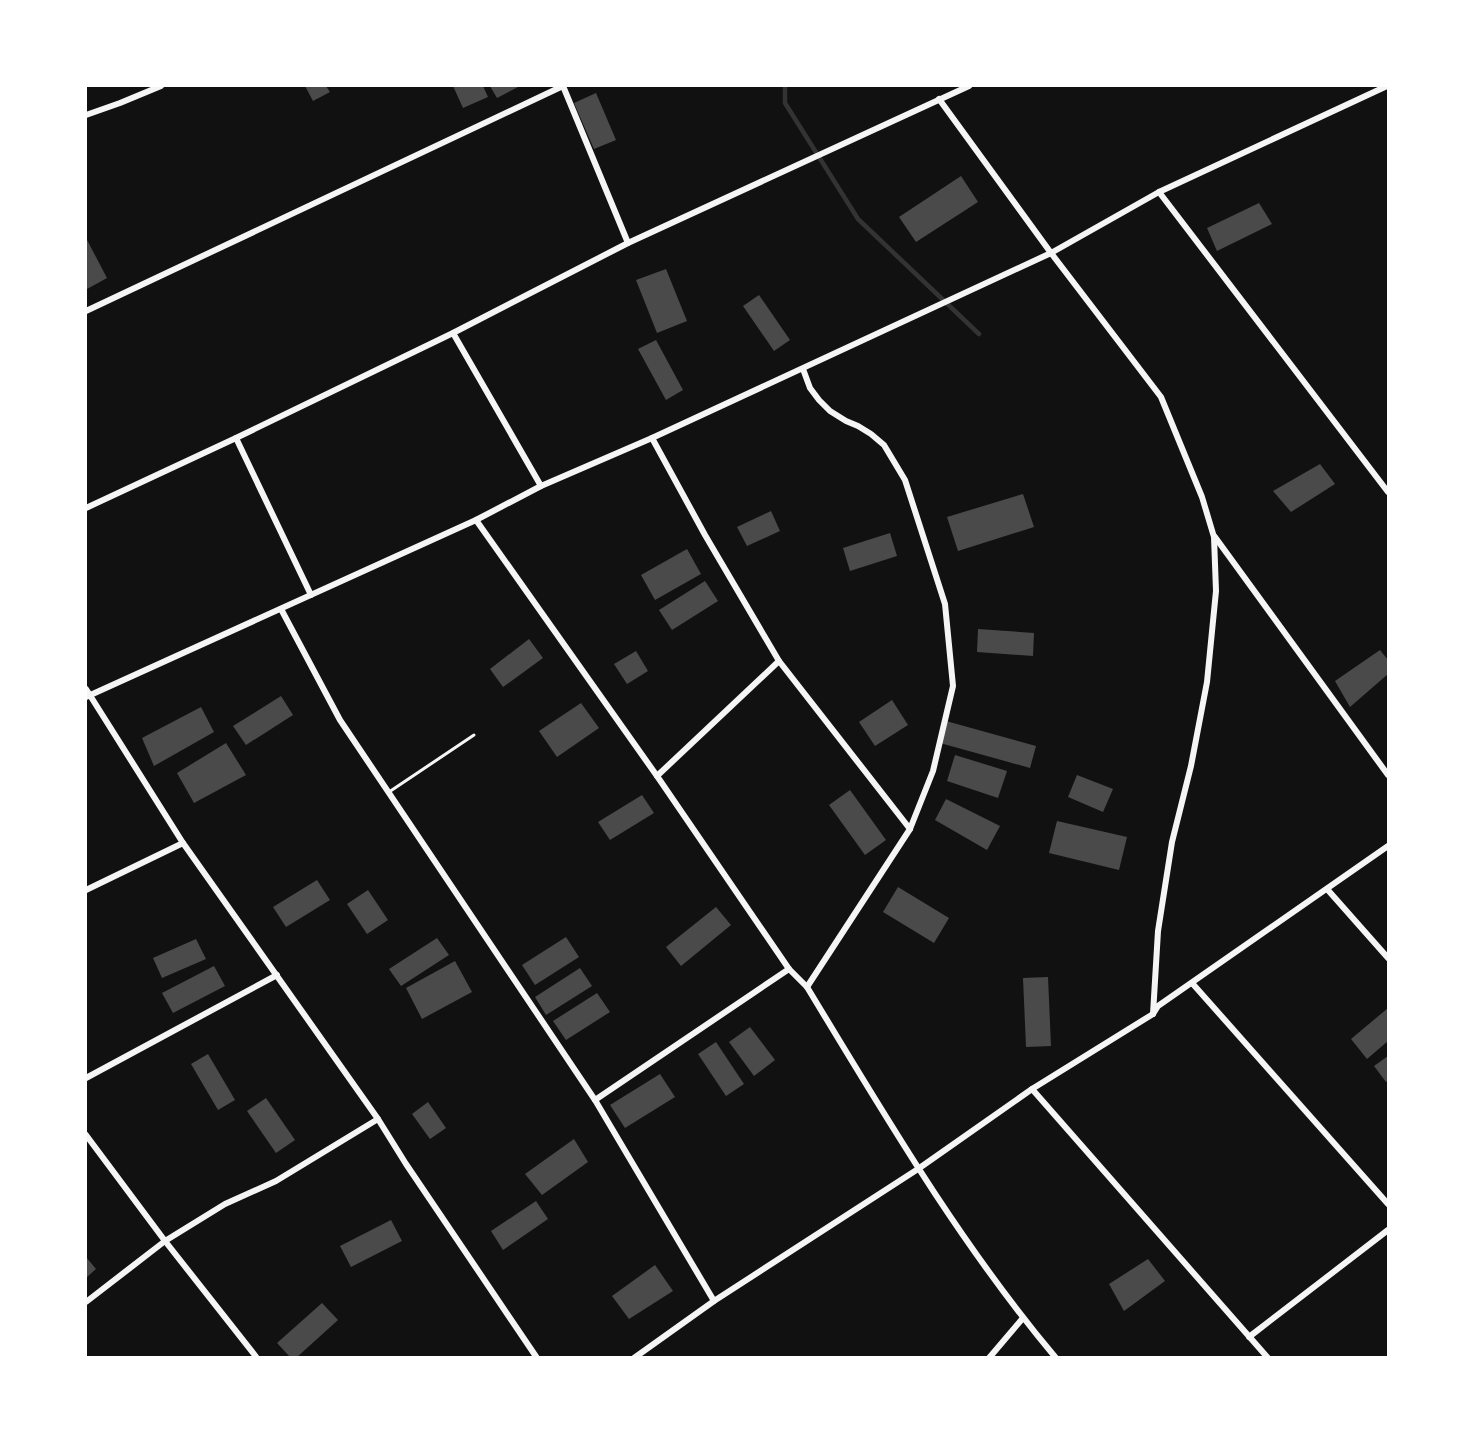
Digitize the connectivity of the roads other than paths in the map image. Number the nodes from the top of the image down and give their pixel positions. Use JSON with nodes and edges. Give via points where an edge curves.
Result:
{"nodes":[{"id":1,"x":162,"y":86,"type":"edge"},
{"id":2,"x":563,"y":86,"type":"edge"},
{"id":3,"x":969,"y":86,"type":"edge"},
{"id":4,"x":1387,"y":86,"type":"edge"},
{"id":5,"x":939,"y":99,"type":"junction"},
{"id":6,"x":86,"y":115,"type":"edge"},
{"id":7,"x":1160,"y":192,"type":"junction"},
{"id":8,"x":628,"y":243,"type":"junction"},
{"id":9,"x":1051,"y":253,"type":"junction"},
{"id":10,"x":86,"y":311,"type":"edge"},
{"id":11,"x":453,"y":333,"type":"junction"},
{"id":12,"x":803,"y":369,"type":"junction"},
{"id":13,"x":236,"y":438,"type":"junction"},
{"id":14,"x":652,"y":438,"type":"junction"},
{"id":15,"x":541,"y":486,"type":"junction"},
{"id":16,"x":1389,"y":492,"type":"edge"},
{"id":17,"x":86,"y":508,"type":"edge"},
{"id":18,"x":476,"y":520,"type":"junction"},
{"id":19,"x":1214,"y":537,"type":"junction"},
{"id":20,"x":311,"y":595,"type":"junction"},
{"id":21,"x":281,"y":609,"type":"junction"},
{"id":22,"x":779,"y":661,"type":"junction"},
{"id":23,"x":87,"y":694,"type":"edge"},
{"id":24,"x":474,"y":735,"type":"dead end"},
{"id":25,"x":1389,"y":775,"type":"edge"},
{"id":26,"x":657,"y":776,"type":"junction"},
{"id":27,"x":388,"y":793,"type":"junction"},
{"id":28,"x":910,"y":829,"type":"junction"},
{"id":29,"x":183,"y":843,"type":"junction"},
{"id":30,"x":1389,"y":846,"type":"edge"},
{"id":31,"x":1327,"y":889,"type":"junction"},
{"id":32,"x":86,"y":890,"type":"edge"},
{"id":33,"x":1389,"y":958,"type":"edge"},
{"id":34,"x":789,"y":969,"type":"junction"},
{"id":35,"x":277,"y":975,"type":"junction"},
{"id":36,"x":1192,"y":983,"type":"junction"},
{"id":37,"x":807,"y":987,"type":"junction"},
{"id":38,"x":1153,"y":1014,"type":"junction"},
{"id":39,"x":86,"y":1078,"type":"edge"},
{"id":40,"x":1032,"y":1089,"type":"junction"},
{"id":41,"x":595,"y":1100,"type":"junction"},
{"id":42,"x":378,"y":1119,"type":"junction"},
{"id":43,"x":86,"y":1135,"type":"edge"},
{"id":44,"x":918,"y":1169,"type":"junction"},
{"id":45,"x":1389,"y":1204,"type":"edge"},
{"id":46,"x":1389,"y":1230,"type":"edge"},
{"id":47,"x":165,"y":1241,"type":"junction"},
{"id":48,"x":714,"y":1301,"type":"junction"},
{"id":49,"x":86,"y":1302,"type":"edge"},
{"id":50,"x":1023,"y":1318,"type":"junction"},
{"id":51,"x":1250,"y":1337,"type":"junction"},
{"id":52,"x":257,"y":1358,"type":"edge"},
{"id":53,"x":537,"y":1358,"type":"edge"},
{"id":54,"x":634,"y":1358,"type":"edge"},
{"id":55,"x":988,"y":1358,"type":"edge"},
{"id":56,"x":1056,"y":1358,"type":"edge"},
{"id":57,"x":1268,"y":1358,"type":"edge"}],
"edges":[{"from":1,"to":6,"type":"street"},
{"from":2,"to":8,"type":"street"},
{"from":2,"to":10,"type":"street"},
{"from":3,"to":5,"type":"street"},
{"from":4,"to":7,"type":"street"},
{"from":5,"to":8,"type":"street"},
{"from":5,"to":9,"type":"street"},
{"from":7,"to":9,"type":"street"},
{"from":7,"to":16,"type":"street"},
{"from":8,"to":11,"type":"street"},
{"from":9,"to":12,"type":"street"},
{"from":9,"to":19,"type":"street","via":[[1161,397]]},
{"from":11,"to":13,"type":"street"},
{"from":11,"to":15,"type":"street"},
{"from":12,"to":14,"type":"street"},
{"from":12,"to":28,"type":"street","via":[[810,388],[830,411],[884,445],[905,480],[945,604],[953,686],[933,771]]},
{"from":13,"to":17,"type":"street"},
{"from":13,"to":20,"type":"street"},
{"from":14,"to":15,"type":"street"},
{"from":14,"to":22,"type":"street"},
{"from":15,"to":18,"type":"street"},
{"from":18,"to":20,"type":"street"},
{"from":18,"to":26,"type":"street"},
{"from":19,"to":25,"type":"street"},
{"from":19,"to":38,"type":"street","via":[[1216,591],[1207,682],[1172,842],[1158,931]]},
{"from":20,"to":21,"type":"street"},
{"from":21,"to":23,"type":"street"},
{"from":21,"to":27,"type":"street","via":[[340,720]]},
{"from":22,"to":26,"type":"street"},
{"from":22,"to":28,"type":"street"},
{"from":23,"to":29,"type":"street"},
{"from":24,"to":27,"type":"lane"},
{"from":26,"to":34,"type":"street"},
{"from":27,"to":41,"type":"street"},
{"from":28,"to":37,"type":"street"},
{"from":29,"to":32,"type":"street"},
{"from":29,"to":35,"type":"street"},
{"from":30,"to":31,"type":"street"},
{"from":31,"to":33,"type":"street"},
{"from":31,"to":36,"type":"street"},
{"from":34,"to":37,"type":"street"},
{"from":34,"to":41,"type":"street"},
{"from":35,"to":39,"type":"street"},
{"from":35,"to":42,"type":"street"},
{"from":36,"to":38,"type":"street","via":[[1158,1006]]},
{"from":36,"to":45,"type":"street"},
{"from":37,"to":44,"type":"street"},
{"from":38,"to":40,"type":"street"},
{"from":40,"to":44,"type":"street"},
{"from":40,"to":51,"type":"street"},
{"from":41,"to":48,"type":"street"},
{"from":42,"to":47,"type":"street","via":[[276,1181],[225,1204]]},
{"from":42,"to":53,"type":"street"},
{"from":43,"to":47,"type":"street"},
{"from":44,"to":48,"type":"street"},
{"from":44,"to":50,"type":"street"},
{"from":46,"to":51,"type":"street"},
{"from":47,"to":49,"type":"street"},
{"from":47,"to":52,"type":"street"},
{"from":48,"to":54,"type":"street"},
{"from":50,"to":55,"type":"street"},
{"from":50,"to":56,"type":"street"},
{"from":51,"to":57,"type":"street"}]}
